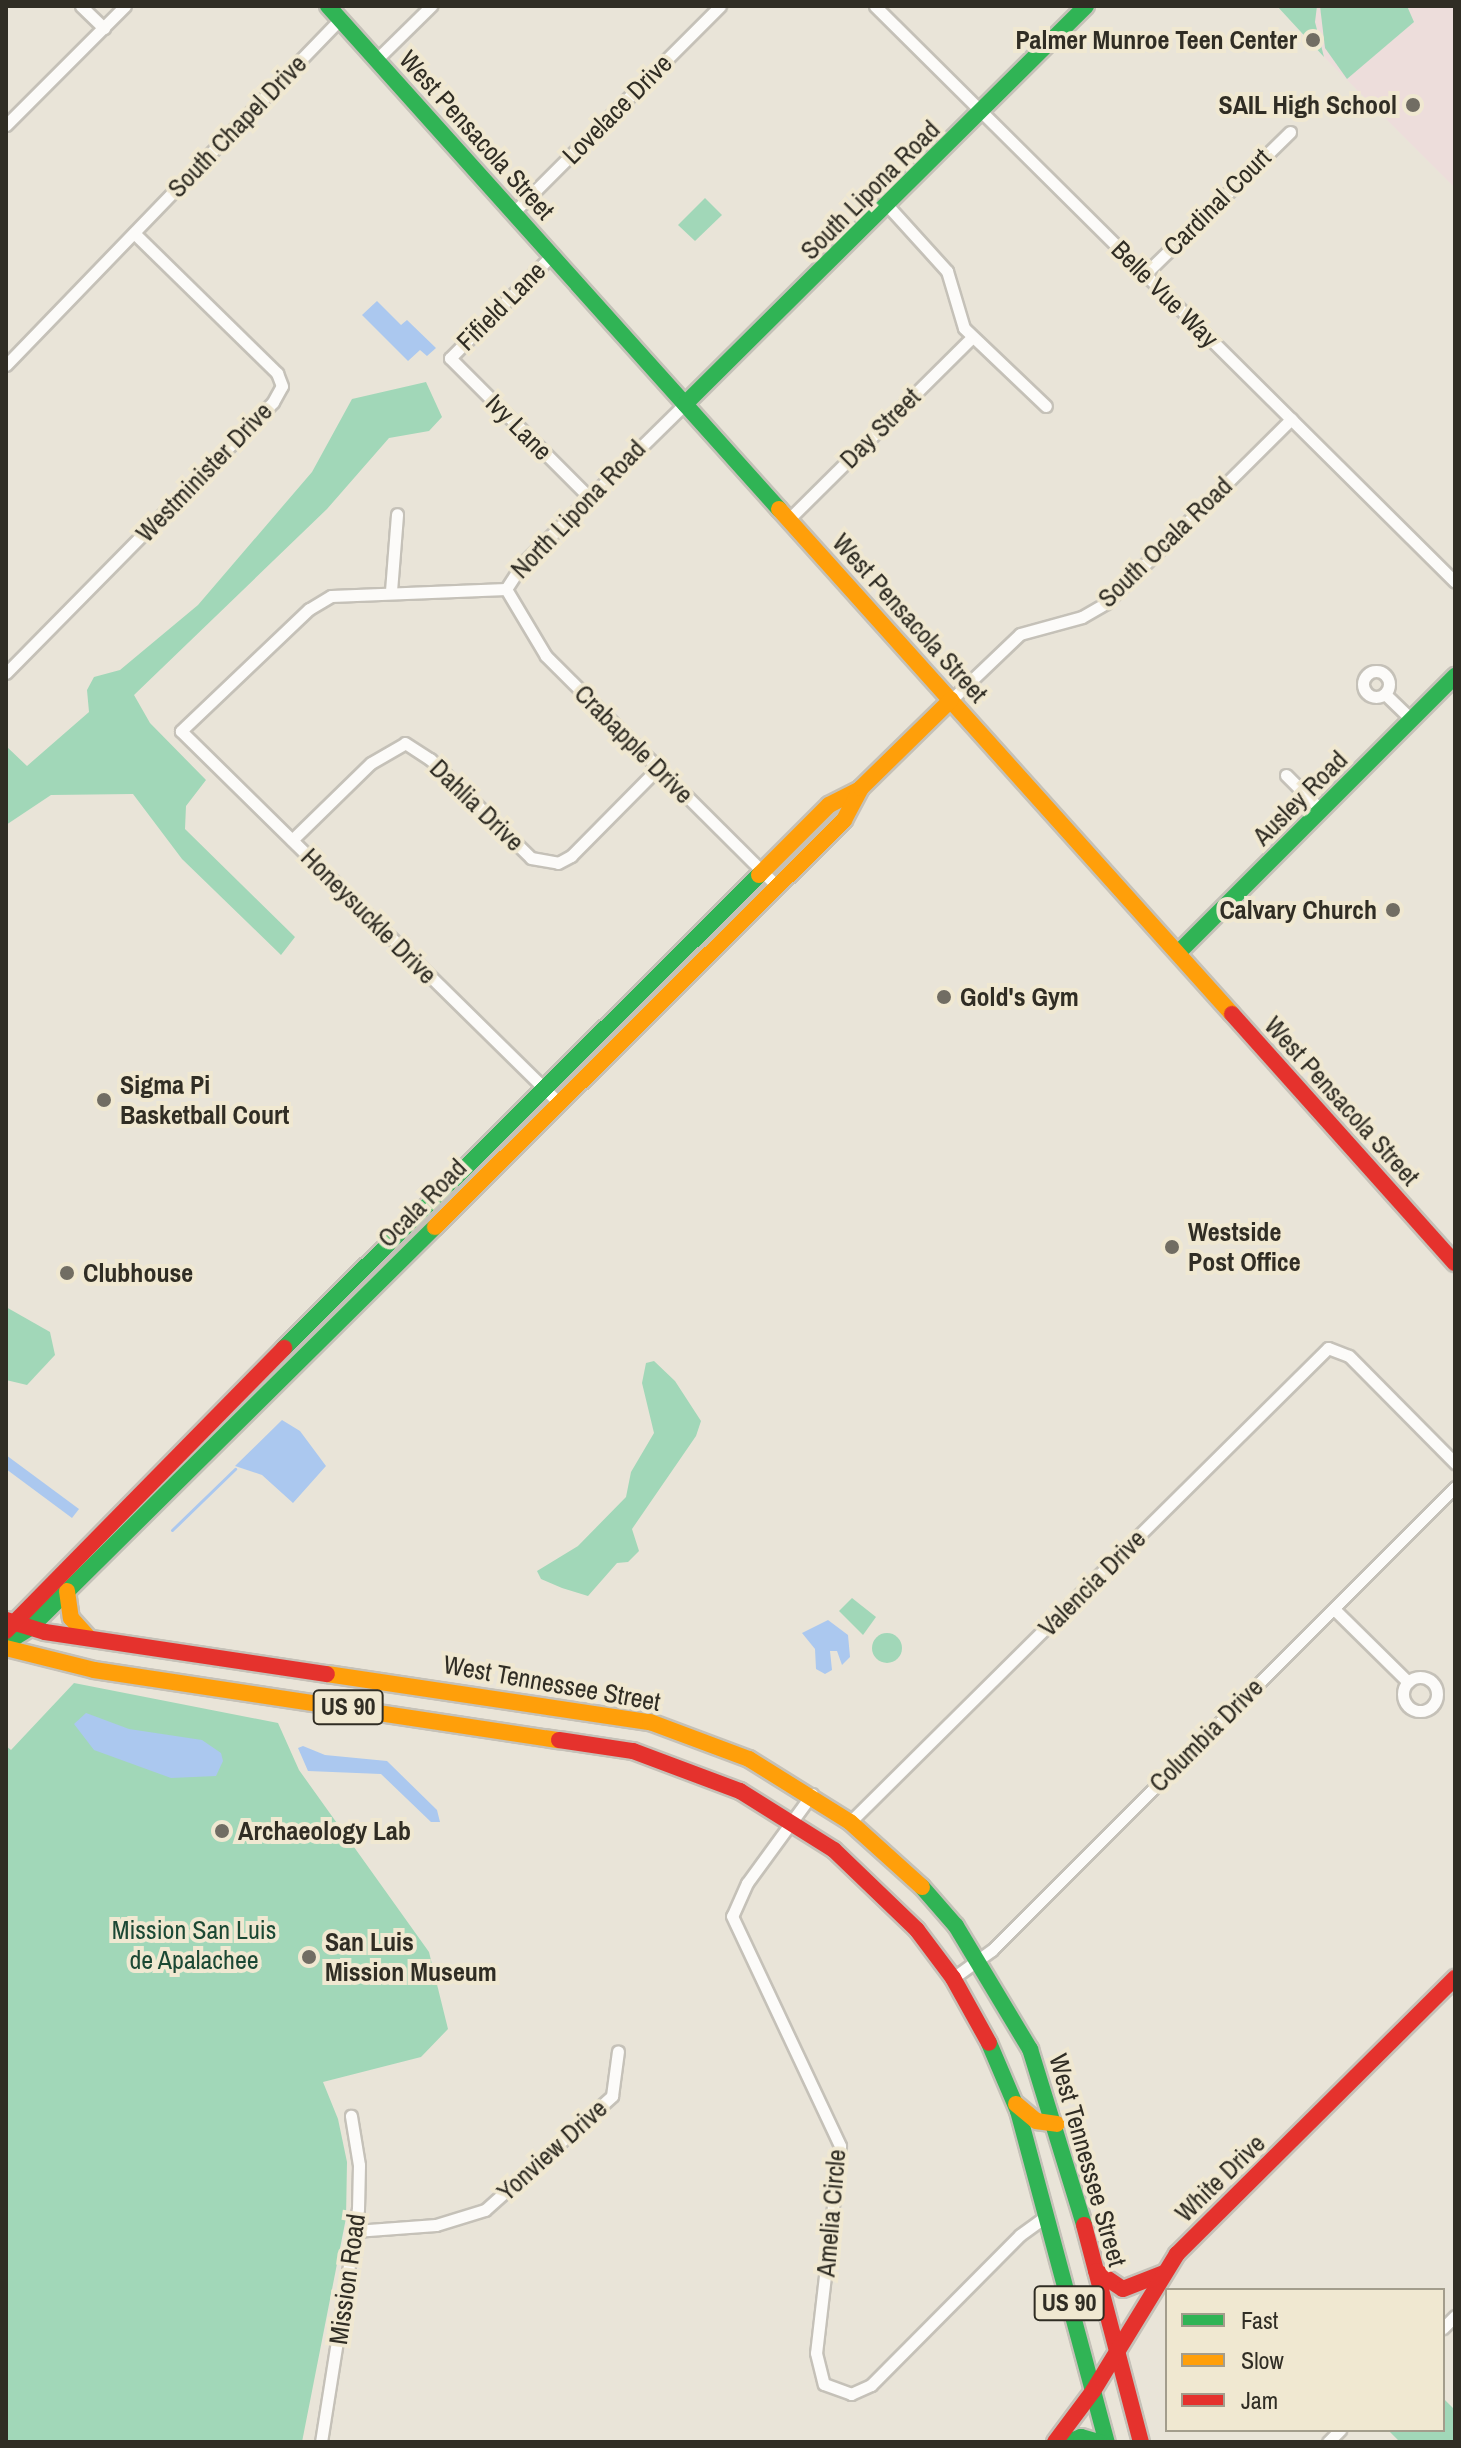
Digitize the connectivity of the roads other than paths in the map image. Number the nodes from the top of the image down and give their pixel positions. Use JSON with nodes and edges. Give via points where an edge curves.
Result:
{"nodes":[{"id":1,"x":81,"y":6,"type":"edge"},
{"id":2,"x":125,"y":6,"type":"edge"},
{"id":3,"x":328,"y":6,"type":"edge"},
{"id":4,"x":431,"y":6,"type":"edge"},
{"id":5,"x":720,"y":6,"type":"edge"},
{"id":6,"x":875,"y":6,"type":"edge"},
{"id":7,"x":1086,"y":6,"type":"edge"},
{"id":8,"x":340,"y":19,"type":"junction"},
{"id":9,"x":104,"y":28,"type":"junction"},
{"id":10,"x":377,"y":59,"type":"junction"},
{"id":11,"x":982,"y":112,"type":"junction"},
{"id":12,"x":6,"y":125,"type":"edge"},
{"id":13,"x":1290,"y":132,"type":"dead end"},
{"id":14,"x":888,"y":206,"type":"junction"},
{"id":15,"x":514,"y":212,"type":"junction"},
{"id":16,"x":134,"y":233,"type":"junction"},
{"id":17,"x":552,"y":255,"type":"junction"},
{"id":18,"x":1145,"y":274,"type":"junction"},
{"id":19,"x":972,"y":337,"type":"junction"},
{"id":20,"x":450,"y":358,"type":"joint"},
{"id":21,"x":6,"y":365,"type":"edge"},
{"id":22,"x":685,"y":404,"type":"junction"},
{"id":23,"x":1046,"y":406,"type":"dead end"},
{"id":24,"x":1291,"y":419,"type":"junction"},
{"id":25,"x":589,"y":497,"type":"junction"},
{"id":26,"x":397,"y":514,"type":"dead end"},
{"id":27,"x":789,"y":519,"type":"junction"},
{"id":28,"x":1455,"y":582,"type":"edge"},
{"id":29,"x":506,"y":589,"type":"junction"},
{"id":30,"x":391,"y":591,"type":"junction"},
{"id":31,"x":6,"y":673,"type":"edge"},
{"id":32,"x":1455,"y":676,"type":"edge"},
{"id":33,"x":1385,"y":694,"type":"dead end"},
{"id":34,"x":951,"y":700,"type":"junction"},
{"id":35,"x":1411,"y":719,"type":"junction"},
{"id":36,"x":181,"y":731,"type":"joint"},
{"id":37,"x":658,"y":768,"type":"junction"},
{"id":38,"x":1286,"y":775,"type":"dead end"},
{"id":39,"x":861,"y":788,"type":"junction"},
{"id":40,"x":1321,"y":810,"type":"junction"},
{"id":41,"x":292,"y":840,"type":"junction"},
{"id":42,"x":764,"y":872,"type":"junction"},
{"id":43,"x":778,"y":887,"type":"junction"},
{"id":44,"x":1178,"y":953,"type":"junction"},
{"id":45,"x":544,"y":1088,"type":"junction"},
{"id":46,"x":558,"y":1102,"type":"junction"},
{"id":47,"x":1455,"y":1263,"type":"edge"},
{"id":48,"x":1455,"y":1463,"type":"edge"},
{"id":49,"x":1455,"y":1487,"type":"edge"},
{"id":50,"x":111,"y":1520,"type":"junction"},
{"id":51,"x":123,"y":1535,"type":"junction"},
{"id":52,"x":67,"y":1591,"type":"junction"},
{"id":53,"x":1334,"y":1609,"type":"junction"},
{"id":54,"x":7,"y":1624,"type":"edge"},
{"id":55,"x":30,"y":1628,"type":"junction"},
{"id":56,"x":89,"y":1638,"type":"junction"},
{"id":57,"x":6,"y":1646,"type":"edge"},
{"id":58,"x":258,"y":1661,"type":"junction"},
{"id":59,"x":1408,"y":1682,"type":"dead end"},
{"id":60,"x":255,"y":1694,"type":"junction"},
{"id":61,"x":549,"y":1704,"type":"junction"},
{"id":62,"x":682,"y":1733,"type":"junction"},
{"id":63,"x":543,"y":1734,"type":"junction"},
{"id":64,"x":641,"y":1753,"type":"junction"},
{"id":65,"x":812,"y":1794,"type":"junction"},
{"id":66,"x":793,"y":1821,"type":"junction"},
{"id":67,"x":850,"y":1822,"type":"junction"},
{"id":68,"x":979,"y":1959,"type":"junction"},
{"id":69,"x":953,"y":1978,"type":"junction"},
{"id":70,"x":1455,"y":1978,"type":"edge"},
{"id":71,"x":618,"y":2051,"type":"dead end"},
{"id":72,"x":1016,"y":2104,"type":"junction"},
{"id":73,"x":351,"y":2116,"type":"dead end"},
{"id":74,"x":1057,"y":2124,"type":"junction"},
{"id":75,"x":1046,"y":2216,"type":"junction"},
{"id":76,"x":355,"y":2231,"type":"junction"},
{"id":77,"x":1096,"y":2271,"type":"junction"},
{"id":78,"x":1165,"y":2272,"type":"junction"},
{"id":79,"x":1117,"y":2352,"type":"junction"},
{"id":80,"x":1093,"y":2391,"type":"junction"},
{"id":81,"x":321,"y":2442,"type":"edge"},
{"id":82,"x":1055,"y":2442,"type":"edge"},
{"id":83,"x":1069,"y":2442,"type":"edge"},
{"id":84,"x":1099,"y":2442,"type":"edge"},
{"id":85,"x":1107,"y":2442,"type":"edge"},
{"id":86,"x":1141,"y":2442,"type":"edge"}],
"edges":[{"from":1,"to":9,"type":"street"},
{"from":2,"to":9,"type":"street"},
{"from":3,"to":8,"type":"main road","name":"West Pensacola Street"},
{"from":4,"to":10,"type":"street"},
{"from":5,"to":15,"type":"street","name":"Lovelace Drive"},
{"from":6,"to":11,"type":"street","name":"Belle Vue Way"},
{"from":7,"to":11,"type":"main road","name":"South Lipona Road"},
{"from":8,"to":10,"type":"main road","name":"West Pensacola Street"},
{"from":8,"to":16,"type":"street","name":"South Chapel Drive"},
{"from":9,"to":12,"type":"street"},
{"from":10,"to":15,"type":"main road","name":"West Pensacola Street"},
{"from":11,"to":14,"type":"main road","name":"South Lipona Road"},
{"from":11,"to":18,"type":"street","name":"Belle Vue Way"},
{"from":13,"to":18,"type":"street","name":"Cardinal Court"},
{"from":14,"to":19,"type":"street","via":[[940,260],[959,320]]},
{"from":14,"to":22,"type":"main road","name":"South Lipona Road"},
{"from":15,"to":17,"type":"main road","name":"West Pensacola Street"},
{"from":16,"to":21,"type":"street","name":"South Chapel Drive"},
{"from":16,"to":31,"type":"street","name":"Westminister Drive","via":[[277,373],[282,386],[273,402]]},
{"from":17,"to":20,"type":"street","name":"Fifield Lane"},
{"from":17,"to":22,"type":"main road","name":"West Pensacola Street"},
{"from":18,"to":24,"type":"street","name":"Belle Vue Way"},
{"from":19,"to":23,"type":"street"},
{"from":19,"to":27,"type":"street","name":"Day Street"},
{"from":20,"to":25,"type":"street","name":"Ivy Lane"},
{"from":22,"to":25,"type":"street","name":"North Lipona Road"},
{"from":22,"to":27,"type":"main road","name":"West Pensacola Street"},
{"from":24,"to":28,"type":"street","name":"Belle Vue Way"},
{"from":24,"to":34,"type":"street","name":"South Ocala Road","via":[[1106,603],[1082,617],[1020,634]]},
{"from":25,"to":29,"type":"street","name":"North Lipona Road","via":[[508,579]]},
{"from":26,"to":30,"type":"street"},
{"from":27,"to":34,"type":"main road","name":"West Pensacola Street"},
{"from":29,"to":30,"type":"street","name":"North Lipona Road"},
{"from":29,"to":37,"type":"street","name":"Crabapple Drive","via":[[546,656]]},
{"from":30,"to":36,"type":"street","name":"North Lipona Road","via":[[343,592],[319,602]]},
{"from":32,"to":35,"type":"main road","name":"Ausley Road"},
{"from":33,"to":35,"type":"street"},
{"from":34,"to":39,"type":"main road","name":"Ocala Road"},
{"from":34,"to":44,"type":"main road","name":"West Pensacola Street"},
{"from":35,"to":40,"type":"main road","name":"Ausley Road"},
{"from":36,"to":41,"type":"street","name":"Honeysuckle Drive"},
{"from":37,"to":41,"type":"street","name":"Dahlia Drive","via":[[571,856],[551,864],[531,858],[430,759],[405,743],[371,763]]},
{"from":37,"to":42,"type":"street","name":"Crabapple Drive"},
{"from":38,"to":40,"type":"street"},
{"from":39,"to":42,"type":"main road","name":"Ocala Road","via":[[829,805]]},
{"from":39,"to":43,"type":"main road","name":"Ocala Road","via":[[844,820]]},
{"from":40,"to":44,"type":"main road","name":"Ausley Road"},
{"from":41,"to":45,"type":"street","name":"Honeysuckle Drive"},
{"from":42,"to":43,"type":"street","name":"Crabapple Drive"},
{"from":42,"to":45,"type":"main road","name":"Ocala Road"},
{"from":43,"to":46,"type":"main road","name":"Ocala Road"},
{"from":44,"to":47,"type":"main road","name":"West Pensacola Street"},
{"from":45,"to":46,"type":"street","name":"Honeysuckle Drive"},
{"from":45,"to":50,"type":"main road","name":"Ocala Road"},
{"from":46,"to":51,"type":"main road","name":"Ocala Road"},
{"from":48,"to":67,"type":"street","name":"Valencia Drive","via":[[1349,1356],[1333,1347],[1318,1355]]},
{"from":49,"to":53,"type":"street","name":"Columbia Drive"},
{"from":50,"to":51,"type":"street"},
{"from":50,"to":54,"type":"main road","name":"Ocala Road"},
{"from":51,"to":52,"type":"main road","name":"Ocala Road"},
{"from":52,"to":55,"type":"main road","name":"Ocala Road"},
{"from":52,"to":56,"type":"main road","via":[[71,1618]]},
{"from":53,"to":59,"type":"street"},
{"from":53,"to":68,"type":"street","name":"Columbia Drive"},
{"from":54,"to":55,"type":"main road","name":"West Tennessee Street","number":"US 90"},
{"from":55,"to":56,"type":"main road","name":"West Tennessee Street","number":"US 90"},
{"from":55,"to":57,"type":"main road","name":"Ocala Road"},
{"from":56,"to":58,"type":"main road","name":"West Tennessee Street","number":"US 90"},
{"from":57,"to":60,"type":"main road","name":"West Tennessee Street","number":"US 90","via":[[94,1670]]},
{"from":58,"to":60,"type":"main road"},
{"from":58,"to":61,"type":"main road","name":"West Tennessee Street","number":"US 90"},
{"from":60,"to":63,"type":"main road","name":"West Tennessee Street","number":"US 90"},
{"from":61,"to":62,"type":"main road","name":"West Tennessee Street","number":"US 90","via":[[607,1712]]},
{"from":61,"to":63,"type":"main road"},
{"from":62,"to":64,"type":"main road","via":[[672,1746]]},
{"from":62,"to":65,"type":"main road","name":"West Tennessee Street","number":"US 90","via":[[749,1759]]},
{"from":63,"to":64,"type":"main road","name":"West Tennessee Street","number":"US 90"},
{"from":64,"to":66,"type":"main road","name":"West Tennessee Street","number":"US 90","via":[[740,1791]]},
{"from":65,"to":66,"type":"street","name":"Amelia Circle"},
{"from":65,"to":67,"type":"main road","name":"West Tennessee Street","number":"US 90"},
{"from":66,"to":69,"type":"main road","name":"West Tennessee Street","number":"US 90","via":[[882,1891]]},
{"from":66,"to":75,"type":"street","name":"Amelia Circle","via":[[747,1883],[732,1916],[840,2146],[816,2353],[824,2384],[851,2394],[871,2385],[1020,2235]]},
{"from":67,"to":68,"type":"main road","name":"West Tennessee Street","number":"US 90","via":[[917,1881]]},
{"from":68,"to":69,"type":"street","name":"Columbia Drive"},
{"from":68,"to":74,"type":"main road","name":"West Tennessee Street","number":"US 90","via":[[1030,2049]]},
{"from":69,"to":72,"type":"main road","name":"West Tennessee Street","number":"US 90","via":[[999,2061]]},
{"from":70,"to":78,"type":"main road","name":"White Drive","via":[[1199,2231]]},
{"from":71,"to":76,"type":"street","name":"Yonview Drive","via":[[612,2096],[493,2205],[460,2221]]},
{"from":72,"to":74,"type":"main road","via":[[1036,2121]]},
{"from":72,"to":75,"type":"main road","name":"West Tennessee Street","number":"US 90"},
{"from":73,"to":76,"type":"street","name":"Mission Road","via":[[359,2165]]},
{"from":74,"to":77,"type":"main road","name":"West Tennessee Street","number":"US 90"},
{"from":75,"to":80,"type":"main road","name":"West Tennessee Street","number":"US 90"},
{"from":76,"to":81,"type":"street","name":"Mission Road"},
{"from":77,"to":78,"type":"main road","via":[[1123,2289]]},
{"from":77,"to":79,"type":"main road","name":"West Tennessee Street","number":"US 90"},
{"from":78,"to":79,"type":"main road","name":"White Drive"},
{"from":79,"to":80,"type":"main road","name":"White Drive"},
{"from":79,"to":86,"type":"main road","name":"West Tennessee Street","number":"US 90"},
{"from":80,"to":82,"type":"main road","name":"White Drive"},
{"from":80,"to":85,"type":"main road","name":"West Tennessee Street","number":"US 90"},
{"from":83,"to":84,"type":"main road","via":[[1081,2437]]}]}
